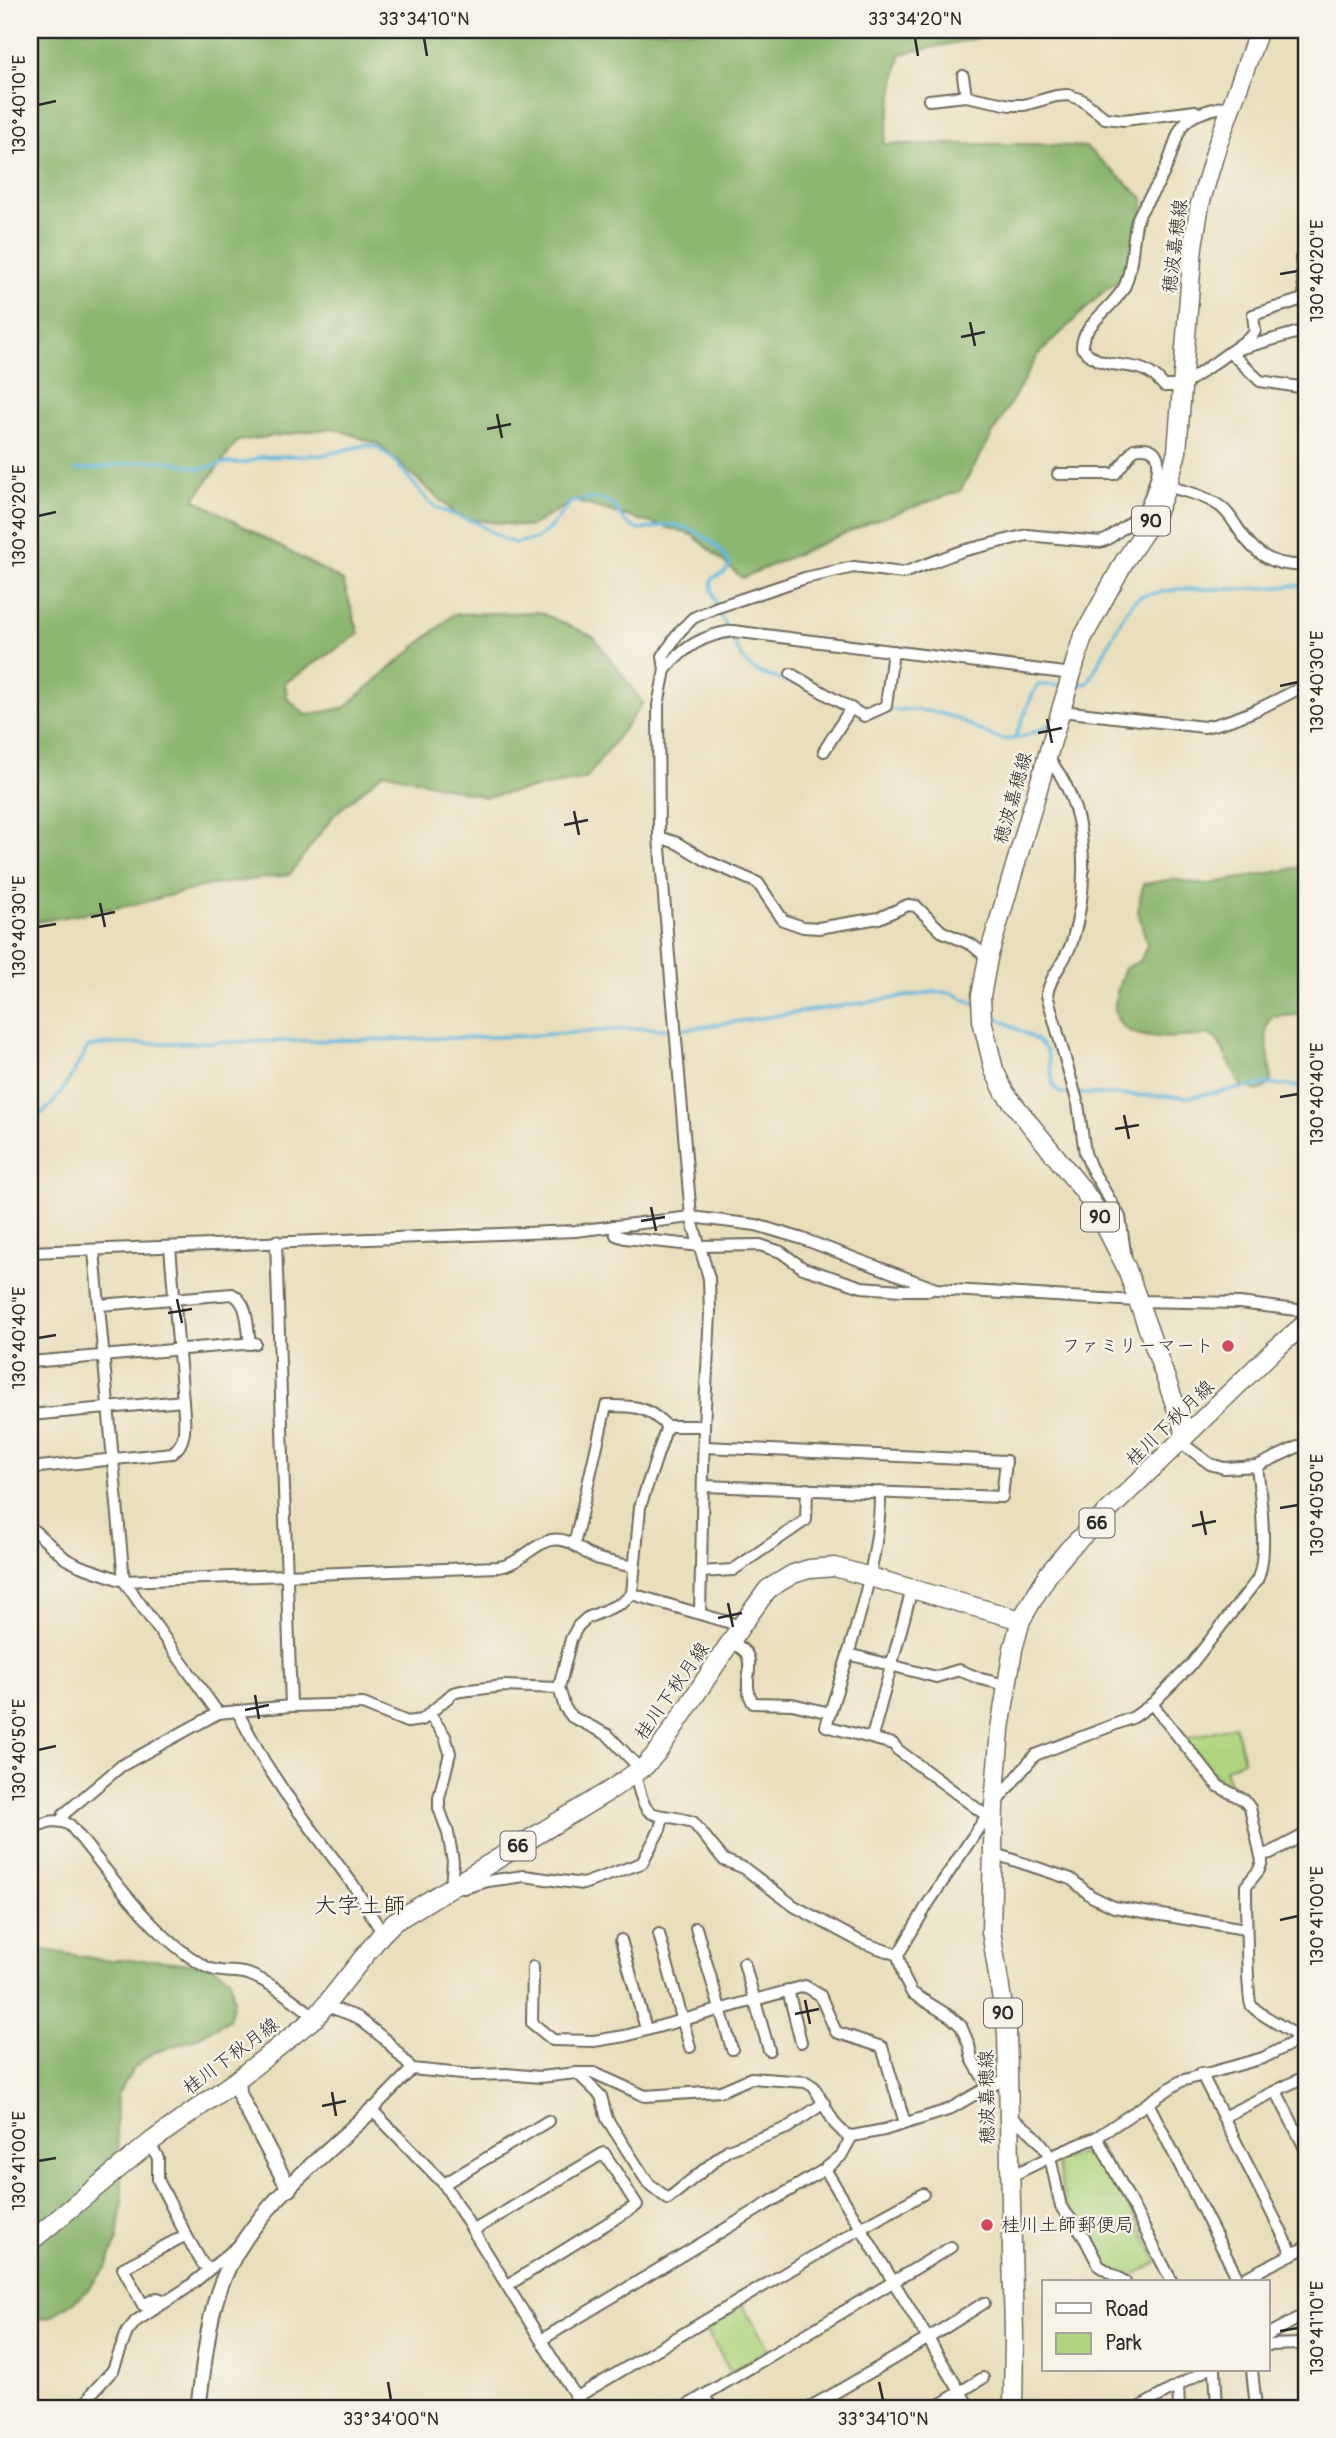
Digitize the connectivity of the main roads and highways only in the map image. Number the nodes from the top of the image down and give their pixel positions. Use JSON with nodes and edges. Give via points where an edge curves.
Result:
{"nodes":[{"id":1,"x":1259,"y":30,"type":"edge"},
{"id":2,"x":1306,"y":1323,"type":"edge"},
{"id":3,"x":1183,"y":1438,"type":"junction"},
{"id":4,"x":1021,"y":1620,"type":"junction"},
{"id":5,"x":30,"y":2242,"type":"edge"},
{"id":6,"x":1013,"y":2408,"type":"edge"}],
"edges":[{"from":1,"to":3,"type":"main road","name":"穂波嘉穂線","number":"90","via":[[1200,204],[1177,452],[1167,486],[1082,639],[988,958],[981,996],[994,1070],[1005,1093],[1085,1193],[1126,1267]]},
{"from":2,"to":3,"type":"main road","name":"桂川下秋月線","number":"66"},
{"from":3,"to":4,"type":"main road","name":"桂川下秋月線","number":"66","via":[[1069,1549]]},
{"from":4,"to":5,"type":"main road","name":"桂川下秋月線","number":"66","via":[[835,1567],[793,1574],[768,1589],[659,1750],[638,1771],[410,1910],[384,1931],[322,2011]]},
{"from":4,"to":6,"type":"main road","name":"穂波嘉穂線","number":"90","via":[[1006,1685],[990,1810],[991,1931],[1007,2032]]}]}
